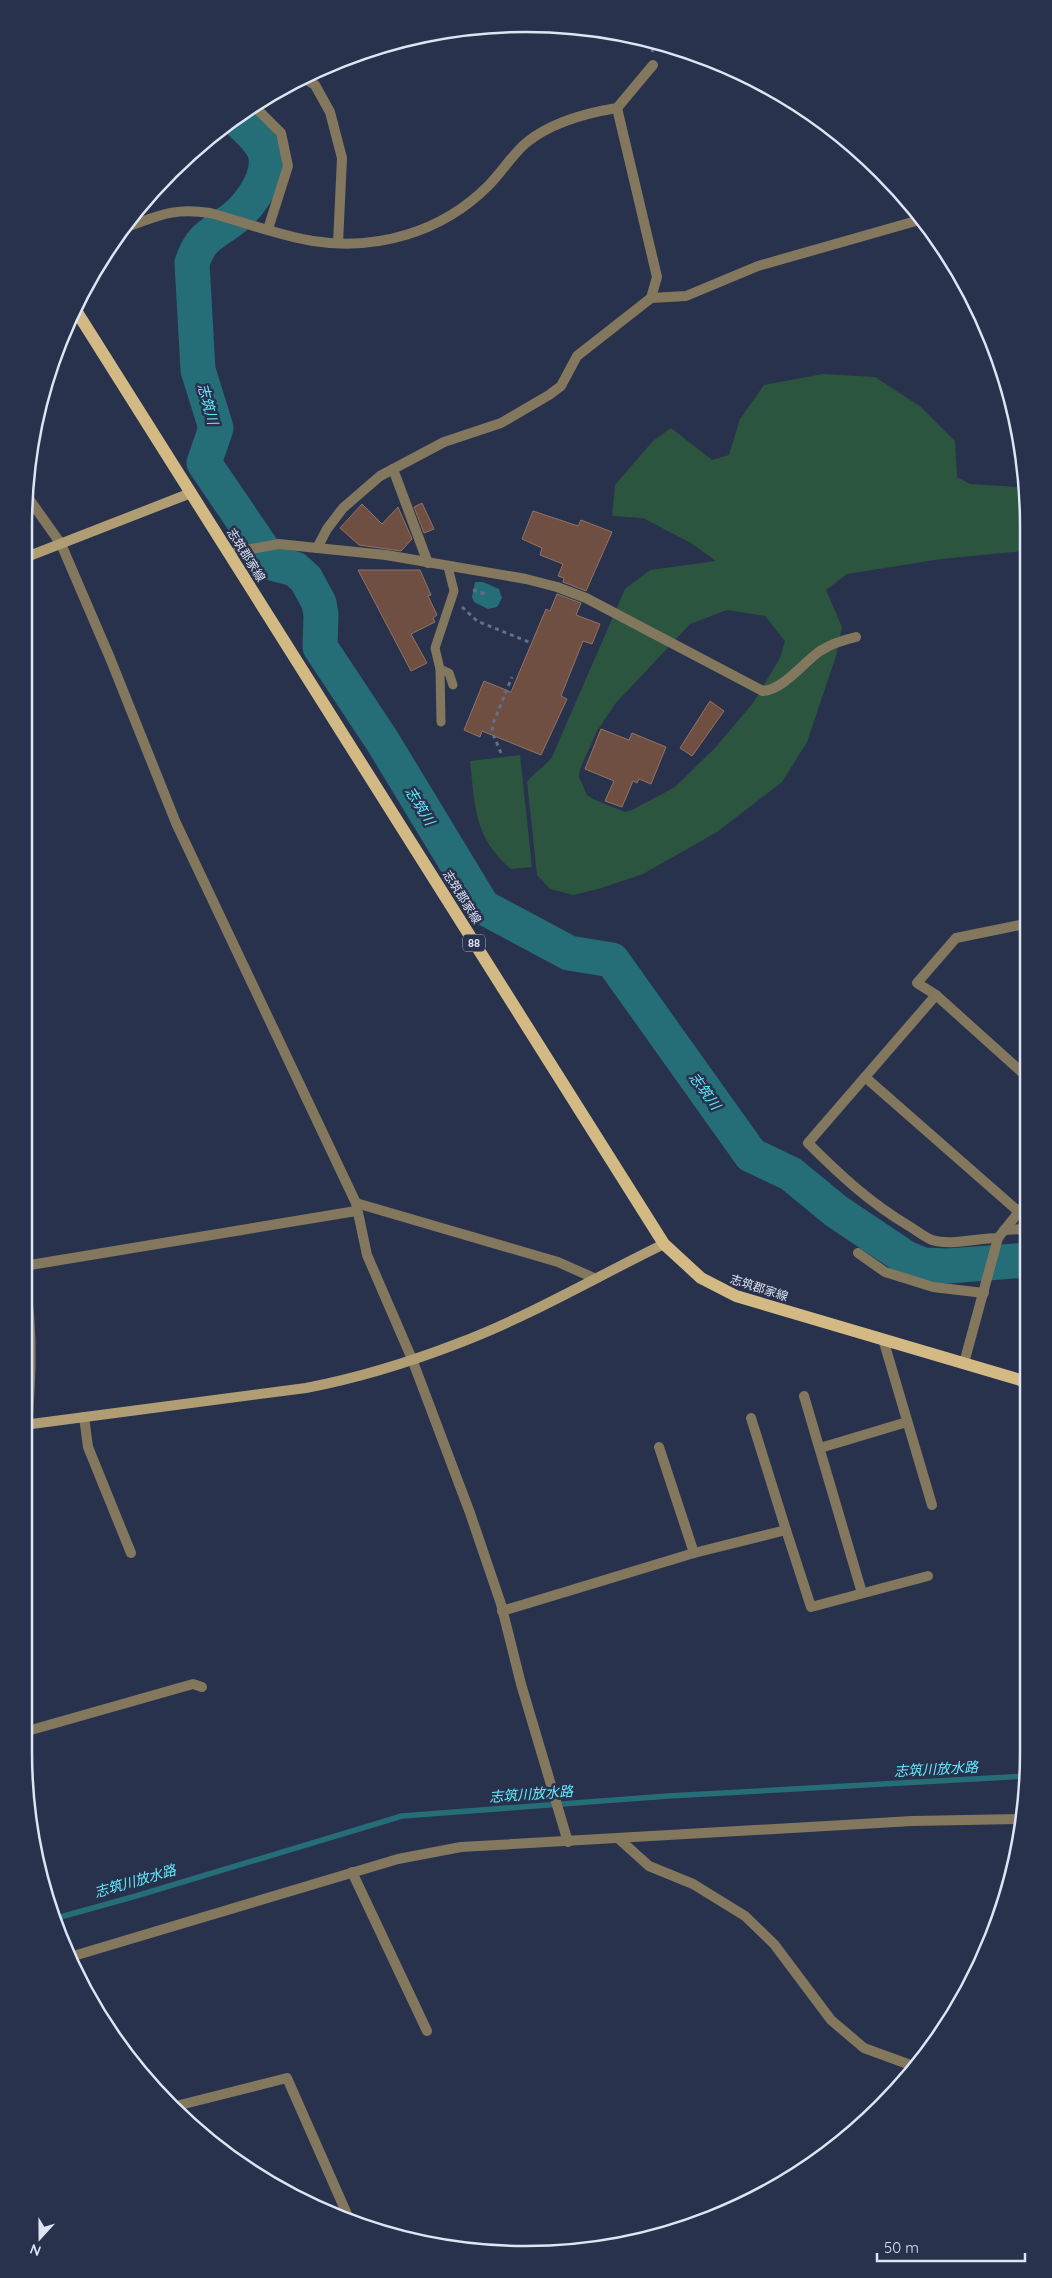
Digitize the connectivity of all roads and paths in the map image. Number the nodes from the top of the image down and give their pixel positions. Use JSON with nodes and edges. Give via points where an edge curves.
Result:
{"nodes":[{"id":1,"x":653,"y":65,"type":"dead end"},
{"id":2,"x":310,"y":82,"type":"edge"},
{"id":3,"x":617,"y":108,"type":"junction"},
{"id":4,"x":259,"y":111,"type":"edge"},
{"id":5,"x":914,"y":221,"type":"edge"},
{"id":6,"x":136,"y":223,"type":"edge"},
{"id":7,"x":268,"y":229,"type":"junction"},
{"id":8,"x":338,"y":243,"type":"junction"},
{"id":9,"x":651,"y":298,"type":"junction"},
{"id":10,"x":79,"y":316,"type":"edge"},
{"id":11,"x":393,"y":469,"type":"junction"},
{"id":12,"x":191,"y":493,"type":"junction"},
{"id":13,"x":33,"y":505,"type":"edge"},
{"id":14,"x":61,"y":544,"type":"junction"},
{"id":15,"x":317,"y":548,"type":"junction"},
{"id":16,"x":229,"y":553,"type":"junction"},
{"id":17,"x":32,"y":555,"type":"edge"},
{"id":18,"x":428,"y":563,"type":"junction"},
{"id":19,"x":448,"y":567,"type":"junction"},
{"id":20,"x":473,"y":590,"type":"dead end"},
{"id":21,"x":454,"y":591,"type":"junction"},
{"id":22,"x":488,"y":596,"type":"dead end"},
{"id":23,"x":856,"y":638,"type":"dead end"},
{"id":24,"x":529,"y":642,"type":"dead end"},
{"id":25,"x":440,"y":669,"type":"junction"},
{"id":26,"x":512,"y":677,"type":"dead end"},
{"id":27,"x":454,"y":685,"type":"dead end"},
{"id":28,"x":441,"y":722,"type":"dead end"},
{"id":29,"x":501,"y":753,"type":"dead end"},
{"id":30,"x":1020,"y":925,"type":"edge"},
{"id":31,"x":936,"y":996,"type":"junction"},
{"id":32,"x":1020,"y":1071,"type":"edge"},
{"id":33,"x":864,"y":1077,"type":"junction"},
{"id":34,"x":356,"y":1207,"type":"junction"},
{"id":35,"x":1019,"y":1212,"type":"joint"},
{"id":36,"x":1020,"y":1230,"type":"edge"},
{"id":37,"x":1001,"y":1234,"type":"junction"},
{"id":38,"x":664,"y":1244,"type":"junction"},
{"id":39,"x":858,"y":1253,"type":"dead end"},
{"id":40,"x":32,"y":1265,"type":"edge"},
{"id":41,"x":594,"y":1278,"type":"junction"},
{"id":42,"x":984,"y":1293,"type":"junction"},
{"id":43,"x":883,"y":1339,"type":"junction"},
{"id":44,"x":412,"y":1359,"type":"junction"},
{"id":45,"x":964,"y":1363,"type":"junction"},
{"id":46,"x":1020,"y":1380,"type":"edge"},
{"id":47,"x":804,"y":1396,"type":"dead end"},
{"id":48,"x":84,"y":1417,"type":"junction"},
{"id":49,"x":751,"y":1418,"type":"dead end"},
{"id":50,"x":907,"y":1422,"type":"junction"},
{"id":51,"x":32,"y":1424,"type":"edge"},
{"id":52,"x":659,"y":1447,"type":"dead end"},
{"id":53,"x":820,"y":1448,"type":"junction"},
{"id":54,"x":932,"y":1505,"type":"dead end"},
{"id":55,"x":786,"y":1530,"type":"junction"},
{"id":56,"x":694,"y":1552,"type":"junction"},
{"id":57,"x":131,"y":1553,"type":"dead end"},
{"id":58,"x":928,"y":1576,"type":"dead end"},
{"id":59,"x":862,"y":1593,"type":"junction"},
{"id":60,"x":502,"y":1611,"type":"junction"},
{"id":61,"x":202,"y":1686,"type":"dead end"},
{"id":62,"x":32,"y":1730,"type":"edge"},
{"id":63,"x":1015,"y":1819,"type":"edge"},
{"id":64,"x":619,"y":1839,"type":"junction"},
{"id":65,"x":568,"y":1842,"type":"junction"},
{"id":66,"x":352,"y":1872,"type":"junction"},
{"id":67,"x":76,"y":1955,"type":"edge"},
{"id":68,"x":427,"y":2031,"type":"dead end"},
{"id":69,"x":908,"y":2064,"type":"edge"},
{"id":70,"x":181,"y":2105,"type":"edge"},
{"id":71,"x":346,"y":2211,"type":"edge"}],
"edges":[{"from":1,"to":3,"type":"street"},
{"from":2,"to":8,"type":"street","via":[[330,112],[342,158]]},
{"from":3,"to":8,"type":"street","via":[[544,129],[525,144],[487,187],[426,229],[397,239]]},
{"from":3,"to":9,"type":"street","via":[[657,277]]},
{"from":4,"to":7,"type":"street","via":[[281,134],[288,166]]},
{"from":5,"to":9,"type":"street","via":[[758,266],[686,296]]},
{"from":6,"to":7,"type":"street","via":[[172,210],[193,210]]},
{"from":7,"to":8,"type":"street","via":[[313,241]]},
{"from":9,"to":11,"type":"street","via":[[577,356],[561,386],[550,395],[501,423],[444,442]]},
{"from":10,"to":12,"type":"main road","name":"志筑郡家線","number":"88"},
{"from":11,"to":15,"type":"street","via":[[380,476],[344,508]]},
{"from":11,"to":18,"type":"street"},
{"from":12,"to":14,"type":"street"},
{"from":12,"to":16,"type":"main road","name":"志筑郡家線","number":"88"},
{"from":13,"to":14,"type":"street"},
{"from":14,"to":17,"type":"street"},
{"from":14,"to":34,"type":"street","via":[[176,823]]},
{"from":15,"to":16,"type":"street","via":[[279,544]]},
{"from":15,"to":18,"type":"street"},
{"from":16,"to":38,"type":"main road","name":"志筑郡家線","number":"88"},
{"from":18,"to":19,"type":"street"},
{"from":19,"to":21,"type":"lane"},
{"from":19,"to":23,"type":"street","via":[[526,579],[586,598],[763,691],[769,691],[790,677],[821,650],[842,640]]},
{"from":20,"to":22,"type":"path"},
{"from":21,"to":24,"type":"path","via":[[463,609],[477,621]]},
{"from":21,"to":25,"type":"lane","via":[[436,643]]},
{"from":25,"to":27,"type":"lane","via":[[449,673]]},
{"from":25,"to":28,"type":"lane"},
{"from":26,"to":29,"type":"path","via":[[492,726],[492,734]]},
{"from":30,"to":31,"type":"street","via":[[956,938],[917,983]]},
{"from":31,"to":32,"type":"street"},
{"from":31,"to":33,"type":"street"},
{"from":33,"to":35,"type":"street"},
{"from":33,"to":37,"type":"street","via":[[808,1143],[881,1210],[932,1240],[949,1242]]},
{"from":34,"to":40,"type":"street"},
{"from":34,"to":41,"type":"street","via":[[558,1262]]},
{"from":34,"to":44,"type":"street","via":[[368,1255]]},
{"from":35,"to":37,"type":"street"},
{"from":36,"to":37,"type":"street"},
{"from":37,"to":42,"type":"street","via":[[994,1249]]},
{"from":38,"to":41,"type":"street"},
{"from":38,"to":43,"type":"main road","name":"志筑郡家線","number":"88","via":[[701,1278],[728,1292]]},
{"from":39,"to":42,"type":"street","via":[[885,1272],[933,1287]]},
{"from":41,"to":44,"type":"street","via":[[460,1343]]},
{"from":42,"to":45,"type":"street"},
{"from":43,"to":45,"type":"main road","name":"志筑郡家線","number":"88"},
{"from":43,"to":50,"type":"street"},
{"from":44,"to":48,"type":"street","via":[[346,1380],[306,1388]]},
{"from":44,"to":60,"type":"street","via":[[470,1513]]},
{"from":45,"to":46,"type":"main road","name":"志筑郡家線","number":"88"},
{"from":47,"to":53,"type":"street"},
{"from":48,"to":51,"type":"street"},
{"from":48,"to":57,"type":"street","via":[[88,1447]]},
{"from":49,"to":55,"type":"street"},
{"from":50,"to":53,"type":"street"},
{"from":50,"to":54,"type":"street"},
{"from":52,"to":56,"type":"street"},
{"from":53,"to":59,"type":"street"},
{"from":55,"to":56,"type":"street"},
{"from":55,"to":59,"type":"street","via":[[810,1607]]},
{"from":56,"to":60,"type":"street"},
{"from":58,"to":59,"type":"street"},
{"from":60,"to":65,"type":"street"},
{"from":61,"to":62,"type":"street","via":[[193,1684]]},
{"from":63,"to":64,"type":"street","via":[[912,1821]]},
{"from":64,"to":65,"type":"street"},
{"from":64,"to":69,"type":"street","via":[[649,1866],[693,1884],[745,1916],[774,1944],[831,2020],[864,2048]]},
{"from":65,"to":66,"type":"street","via":[[461,1848],[398,1859]]},
{"from":66,"to":67,"type":"street"},
{"from":66,"to":68,"type":"street"},
{"from":70,"to":71,"type":"street","via":[[287,2078]]}]}
